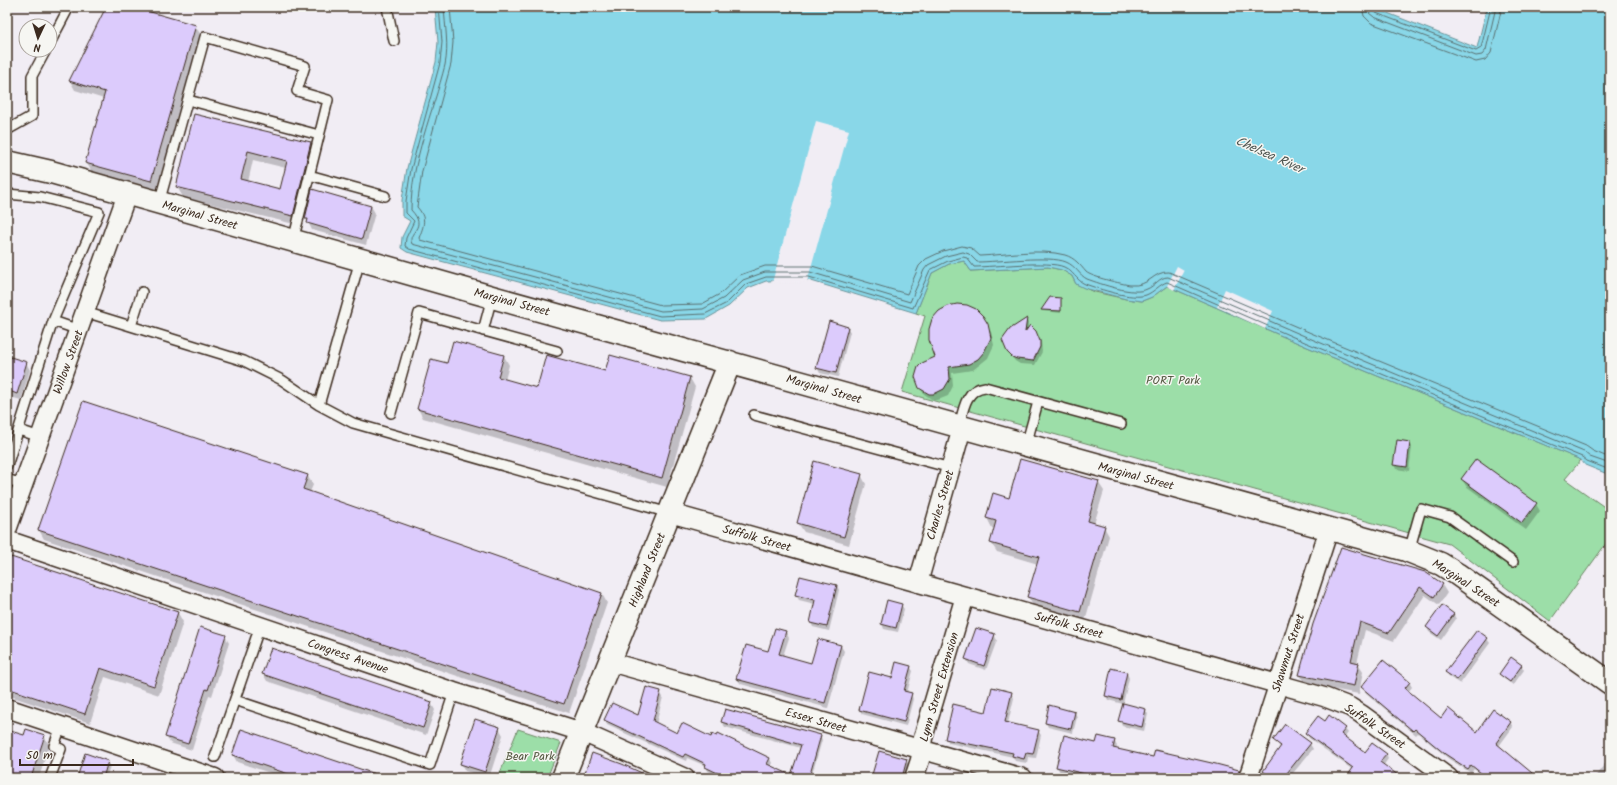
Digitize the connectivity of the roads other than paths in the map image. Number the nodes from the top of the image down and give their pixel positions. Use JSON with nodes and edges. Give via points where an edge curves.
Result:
{"nodes":[{"id":1,"x":69,"y":7,"type":"edge"},
{"id":2,"x":387,"y":7,"type":"edge"},
{"id":3,"x":58,"y":28,"type":"edge"},
{"id":4,"x":394,"y":41,"type":"dead end"},
{"id":5,"x":42,"y":58,"type":"edge"},
{"id":6,"x":188,"y":100,"type":"junction"},
{"id":7,"x":7,"y":130,"type":"edge"},
{"id":8,"x":319,"y":135,"type":"junction"},
{"id":9,"x":7,"y":162,"type":"edge"},
{"id":10,"x":309,"y":175,"type":"junction"},
{"id":11,"x":7,"y":194,"type":"edge"},
{"id":12,"x":127,"y":194,"type":"junction"},
{"id":13,"x":385,"y":196,"type":"dead end"},
{"id":14,"x":159,"y":203,"type":"junction"},
{"id":15,"x":293,"y":241,"type":"junction"},
{"id":16,"x":360,"y":260,"type":"junction"},
{"id":17,"x":142,"y":292,"type":"dead end"},
{"id":18,"x":492,"y":297,"type":"junction"},
{"id":19,"x":85,"y":312,"type":"junction"},
{"id":20,"x":53,"y":321,"type":"junction"},
{"id":21,"x":131,"y":326,"type":"junction"},
{"id":22,"x":80,"y":330,"type":"junction"},
{"id":23,"x":483,"y":331,"type":"junction"},
{"id":24,"x":557,"y":351,"type":"dead end"},
{"id":25,"x":730,"y":362,"type":"junction"},
{"id":26,"x":1038,"y":402,"type":"junction"},
{"id":27,"x":319,"y":405,"type":"junction"},
{"id":28,"x":391,"y":413,"type":"dead end"},
{"id":29,"x":754,"y":415,"type":"dead end"},
{"id":30,"x":1121,"y":424,"type":"dead end"},
{"id":31,"x":961,"y":427,"type":"junction"},
{"id":32,"x":19,"y":430,"type":"junction"},
{"id":33,"x":40,"y":437,"type":"junction"},
{"id":34,"x":1026,"y":445,"type":"junction"},
{"id":35,"x":7,"y":466,"type":"edge"},
{"id":36,"x":951,"y":468,"type":"junction"},
{"id":37,"x":7,"y":479,"type":"edge"},
{"id":38,"x":24,"y":485,"type":"junction"},
{"id":39,"x":670,"y":513,"type":"junction"},
{"id":40,"x":1329,"y":529,"type":"junction"},
{"id":41,"x":7,"y":530,"type":"edge"},
{"id":42,"x":7,"y":540,"type":"edge"},
{"id":43,"x":1409,"y":551,"type":"junction"},
{"id":44,"x":1513,"y":562,"type":"dead end"},
{"id":45,"x":918,"y":583,"type":"junction"},
{"id":46,"x":965,"y":596,"type":"junction"},
{"id":47,"x":260,"y":626,"type":"junction"},
{"id":48,"x":610,"y":662,"type":"junction"},
{"id":49,"x":1278,"y":684,"type":"junction"},
{"id":50,"x":1610,"y":684,"type":"edge"},
{"id":51,"x":454,"y":692,"type":"junction"},
{"id":52,"x":235,"y":700,"type":"junction"},
{"id":53,"x":7,"y":708,"type":"edge"},
{"id":54,"x":61,"y":726,"type":"junction"},
{"id":55,"x":582,"y":732,"type":"junction"},
{"id":56,"x":921,"y":750,"type":"junction"},
{"id":57,"x":216,"y":756,"type":"dead end"},
{"id":58,"x":50,"y":778,"type":"edge"},
{"id":59,"x":215,"y":778,"type":"edge"},
{"id":60,"x":563,"y":778,"type":"edge"},
{"id":61,"x":685,"y":778,"type":"edge"},
{"id":62,"x":914,"y":778,"type":"edge"},
{"id":63,"x":1023,"y":778,"type":"edge"},
{"id":64,"x":1248,"y":778,"type":"edge"},
{"id":65,"x":1449,"y":778,"type":"edge"}],
"edges":[{"from":1,"to":3,"type":"lane"},
{"from":2,"to":4,"type":"lane"},
{"from":5,"to":7,"type":"lane","via":[[32,76],[32,116]]},
{"from":6,"to":8,"type":"lane"},
{"from":6,"to":8,"type":"lane","via":[[205,37],[305,66],[297,91],[328,100]]},
{"from":6,"to":14,"type":"lane"},
{"from":8,"to":10,"type":"lane"},
{"from":9,"to":12,"type":"main road","name":"Marginal Street"},
{"from":10,"to":13,"type":"lane"},
{"from":10,"to":15,"type":"lane"},
{"from":11,"to":20,"type":"lane","via":[[40,197],[99,212]]},
{"from":12,"to":14,"type":"main road","name":"Marginal Street"},
{"from":12,"to":19,"type":"street","name":"Willow Street"},
{"from":14,"to":15,"type":"main road","name":"Marginal Street"},
{"from":15,"to":16,"type":"main road","name":"Marginal Street"},
{"from":16,"to":18,"type":"main road","name":"Marginal Street"},
{"from":16,"to":27,"type":"lane"},
{"from":17,"to":21,"type":"lane"},
{"from":18,"to":23,"type":"lane"},
{"from":18,"to":25,"type":"main road","name":"Marginal Street"},
{"from":19,"to":21,"type":"lane"},
{"from":19,"to":22,"type":"street","name":"Willow Street"},
{"from":20,"to":22,"type":"lane"},
{"from":20,"to":32,"type":"lane"},
{"from":21,"to":27,"type":"lane","via":[[244,360],[282,380]]},
{"from":22,"to":33,"type":"street","name":"Willow Street"},
{"from":23,"to":24,"type":"lane"},
{"from":23,"to":28,"type":"lane","via":[[419,313]]},
{"from":25,"to":31,"type":"main road","name":"Marginal Street"},
{"from":25,"to":39,"type":"main road","name":"Highland Street"},
{"from":26,"to":30,"type":"lane"},
{"from":26,"to":31,"type":"lane","via":[[985,387],[979,388],[968,398]]},
{"from":26,"to":34,"type":"lane"},
{"from":27,"to":39,"type":"lane","via":[[353,424]]},
{"from":29,"to":36,"type":"lane"},
{"from":31,"to":34,"type":"main road","name":"Marginal Street"},
{"from":31,"to":36,"type":"street","name":"Charles Street"},
{"from":32,"to":33,"type":"lane"},
{"from":32,"to":35,"type":"lane"},
{"from":33,"to":38,"type":"street","name":"Willow Street"},
{"from":34,"to":40,"type":"main road","name":"Marginal Street"},
{"from":36,"to":45,"type":"street","name":"Charles Street"},
{"from":37,"to":38,"type":"lane"},
{"from":38,"to":41,"type":"street","name":"Willow Street"},
{"from":39,"to":45,"type":"street","name":"Suffolk Street"},
{"from":39,"to":48,"type":"main road","name":"Highland Street"},
{"from":40,"to":43,"type":"main road","name":"Marginal Street"},
{"from":40,"to":49,"type":"street","name":"Shawmut Street"},
{"from":42,"to":47,"type":"street","name":"Congress Avenue"},
{"from":43,"to":44,"type":"lane","via":[[1422,509],[1450,517]]},
{"from":43,"to":50,"type":"main road","name":"Marginal Street","via":[[1441,564],[1457,574]]},
{"from":45,"to":46,"type":"street","name":"Suffolk Street"},
{"from":46,"to":49,"type":"street","name":"Suffolk Street"},
{"from":46,"to":56,"type":"street","name":"Lynn Street Extension"},
{"from":47,"to":51,"type":"street","name":"Congress Avenue"},
{"from":47,"to":52,"type":"lane"},
{"from":48,"to":55,"type":"main road","name":"Highland Street"},
{"from":48,"to":56,"type":"street","name":"Essex Street"},
{"from":49,"to":64,"type":"street","name":"Shawmut Street"},
{"from":49,"to":65,"type":"street","name":"Suffolk Street","via":[[1350,707]]},
{"from":51,"to":52,"type":"lane","via":[[430,765]]},
{"from":51,"to":55,"type":"street","name":"Congress Avenue"},
{"from":52,"to":57,"type":"lane"},
{"from":53,"to":54,"type":"street"},
{"from":54,"to":58,"type":"lane","via":[[54,746],[61,749]]},
{"from":54,"to":59,"type":"street"},
{"from":55,"to":60,"type":"main road","name":"Highland Street"},
{"from":55,"to":61,"type":"street","name":"Congress Avenue"},
{"from":56,"to":62,"type":"street","name":"Lynn Street Extension"},
{"from":56,"to":63,"type":"street","name":"Essex Street"}]}
